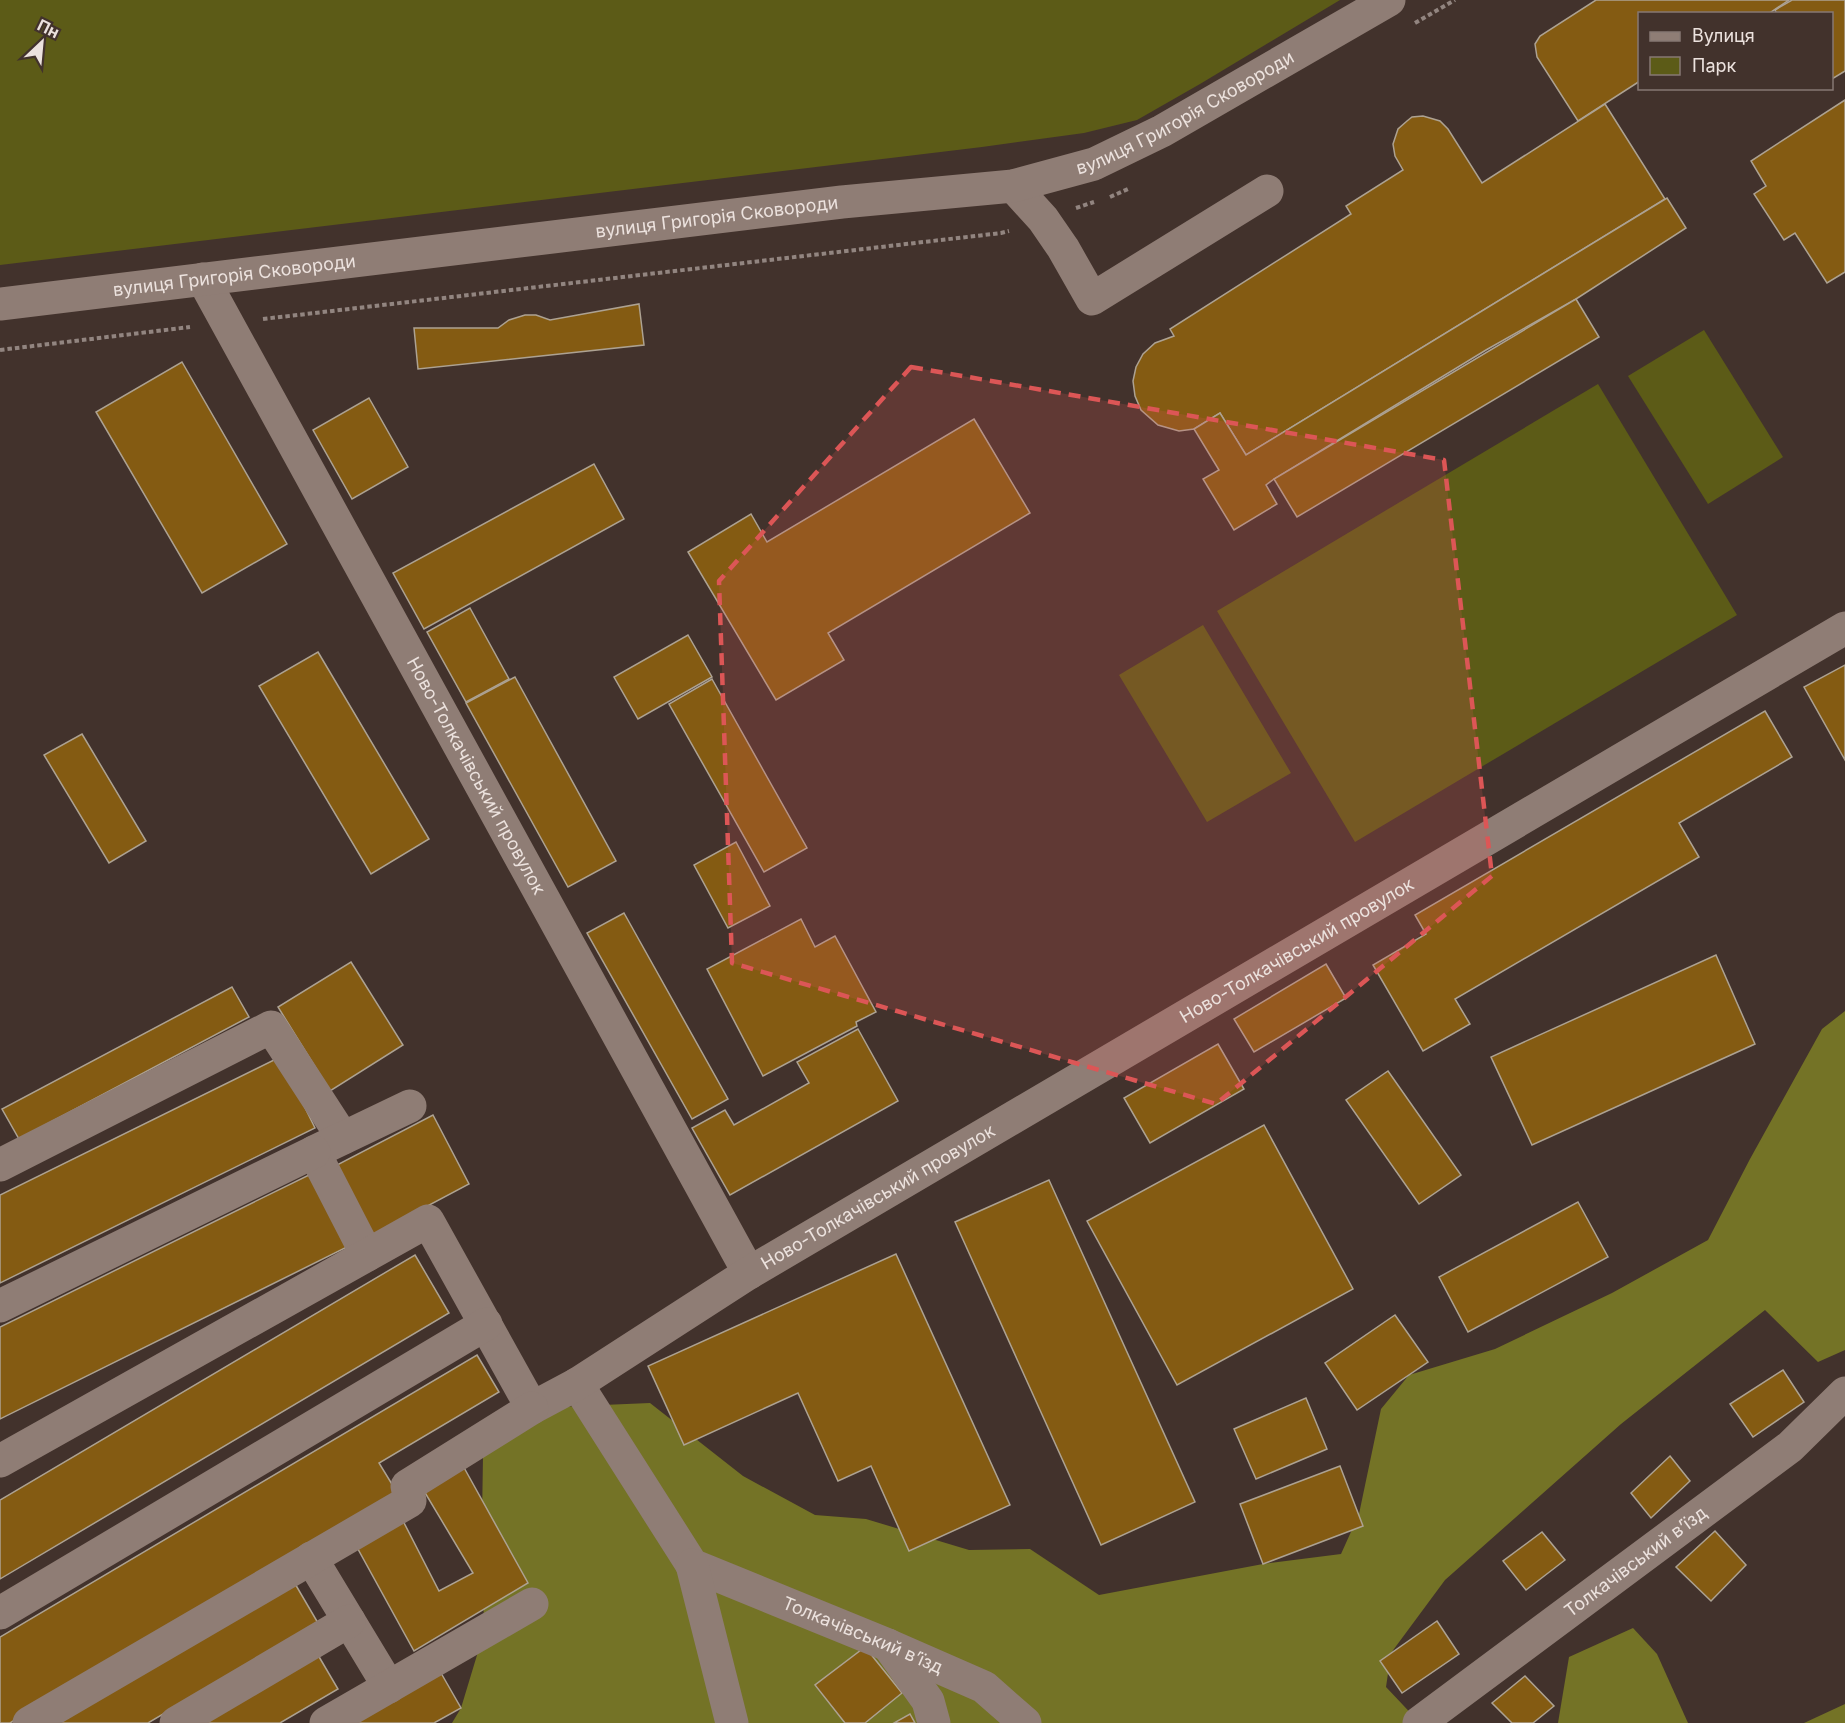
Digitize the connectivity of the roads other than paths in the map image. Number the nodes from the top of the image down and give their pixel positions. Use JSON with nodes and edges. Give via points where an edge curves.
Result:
{"nodes":[{"id":1,"x":1389,"y":0,"type":"edge"},
{"id":2,"x":1013,"y":186,"type":"junction"},
{"id":3,"x":1268,"y":191,"type":"dead end"},
{"id":4,"x":203,"y":279,"type":"junction"},
{"id":5,"x":0,"y":304,"type":"edge"},
{"id":6,"x":1845,"y":628,"type":"edge"},
{"id":7,"x":410,"y":1106,"type":"dead end"},
{"id":8,"x":328,"y":1145,"type":"junction"},
{"id":9,"x":0,"y":1165,"type":"edge"},
{"id":10,"x":367,"y":1255,"type":"junction"},
{"id":11,"x":749,"y":1273,"type":"junction"},
{"id":12,"x":0,"y":1306,"type":"edge"},
{"id":13,"x":486,"y":1324,"type":"junction"},
{"id":14,"x":577,"y":1384,"type":"junction"},
{"id":15,"x":1845,"y":1393,"type":"edge"},
{"id":16,"x":532,"y":1408,"type":"junction"},
{"id":17,"x":0,"y":1461,"type":"edge"},
{"id":18,"x":311,"y":1558,"type":"junction"},
{"id":19,"x":692,"y":1565,"type":"junction"},
{"id":20,"x":532,"y":1604,"type":"dead end"},
{"id":21,"x":0,"y":1613,"type":"edge"},
{"id":22,"x":349,"y":1621,"type":"junction"},
{"id":23,"x":888,"y":1645,"type":"junction"},
{"id":24,"x":389,"y":1687,"type":"junction"},
{"id":25,"x":29,"y":1723,"type":"edge"},
{"id":26,"x":176,"y":1723,"type":"edge"},
{"id":27,"x":326,"y":1723,"type":"edge"},
{"id":28,"x":732,"y":1723,"type":"edge"},
{"id":29,"x":934,"y":1723,"type":"edge"},
{"id":30,"x":1025,"y":1723,"type":"edge"},
{"id":31,"x":1419,"y":1723,"type":"edge"}],
"edges":[{"from":1,"to":2,"type":"street","name":"вулиця Григорія Сковороди","via":[[1162,131],[1094,164]]},
{"from":2,"to":3,"type":"street","via":[[1050,229],[1092,299]]},
{"from":2,"to":4,"type":"street","name":"вулиця Григорія Сковороди","via":[[842,202]]},
{"from":4,"to":5,"type":"street","name":"вулиця Григорія Сковороди"},
{"from":4,"to":11,"type":"street","name":"Ново-Толкачівський провулок"},
{"from":6,"to":11,"type":"street","name":"Ново-Толкачівський провулок"},
{"from":7,"to":8,"type":"street"},
{"from":8,"to":9,"type":"street","via":[[271,1027]]},
{"from":8,"to":10,"type":"street"},
{"from":8,"to":12,"type":"street"},
{"from":10,"to":13,"type":"street","via":[[428,1221]]},
{"from":10,"to":17,"type":"street"},
{"from":11,"to":14,"type":"street","name":"Ново-Толкачівський провулок"},
{"from":13,"to":16,"type":"street"},
{"from":13,"to":21,"type":"street"},
{"from":14,"to":16,"type":"street","name":"Ново-Толкачівський провулок"},
{"from":14,"to":19,"type":"street"},
{"from":15,"to":31,"type":"street","name":"Толкачівський в’їзд","via":[[1790,1447]]},
{"from":16,"to":18,"type":"street","name":"Ново-Толкачівський провулок","via":[[407,1486],[410,1501]]},
{"from":18,"to":22,"type":"street"},
{"from":18,"to":25,"type":"street"},
{"from":19,"to":23,"type":"street","name":"Толкачівський в’їзд"},
{"from":19,"to":28,"type":"street"},
{"from":20,"to":24,"type":"street"},
{"from":22,"to":24,"type":"street"},
{"from":22,"to":26,"type":"street"},
{"from":23,"to":29,"type":"street","via":[[928,1701]]},
{"from":23,"to":30,"type":"street","name":"Толкачівський в’їзд","via":[[984,1687]]},
{"from":24,"to":27,"type":"street"}]}
